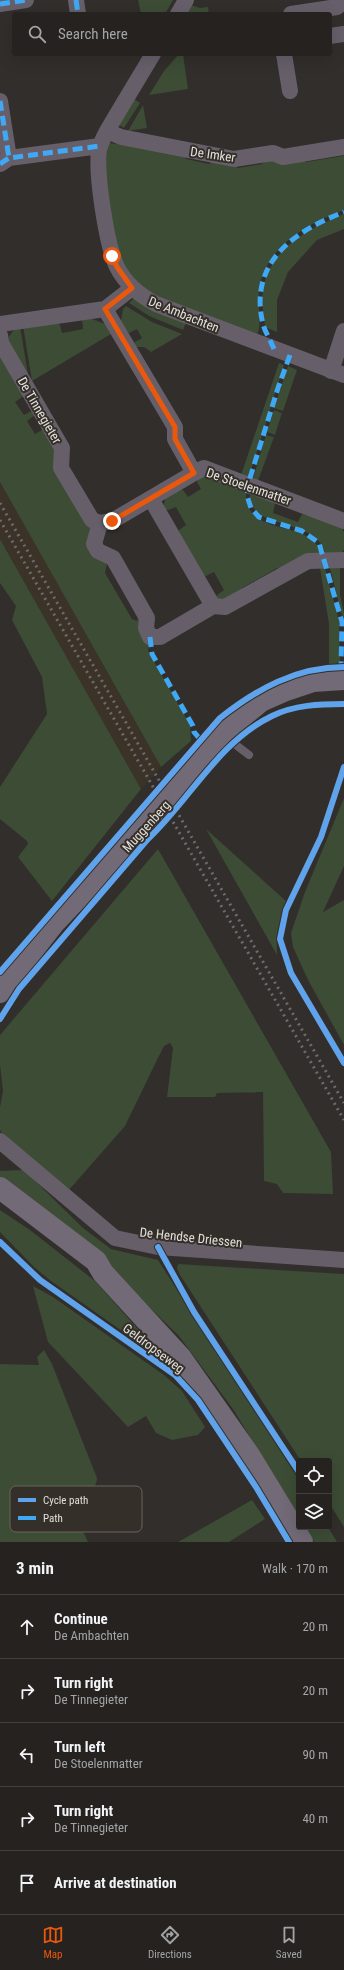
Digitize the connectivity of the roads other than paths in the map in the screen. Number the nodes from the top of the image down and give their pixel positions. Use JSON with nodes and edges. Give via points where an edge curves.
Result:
{"nodes":[{"id":1,"x":26,"y":0,"type":"edge"},
{"id":2,"x":76,"y":0,"type":"edge"},
{"id":3,"x":186,"y":0,"type":"edge"},
{"id":4,"x":343,"y":0,"type":"edge"},
{"id":5,"x":0,"y":4,"type":"edge"},
{"id":6,"x":78,"y":12,"type":"edge"},
{"id":7,"x":179,"y":12,"type":"edge"},
{"id":8,"x":304,"y":12,"type":"edge"},
{"id":9,"x":344,"y":34,"type":"edge"},
{"id":10,"x":332,"y":36,"type":"edge"},
{"id":11,"x":153,"y":56,"type":"edge"},
{"id":12,"x":284,"y":56,"type":"edge"},
{"id":13,"x":290,"y":90,"type":"dead end"},
{"id":14,"x":0,"y":101,"type":"edge"},
{"id":15,"x":107,"y":131,"type":"junction"},
{"id":16,"x":100,"y":146,"type":"junction"},
{"id":17,"x":344,"y":147,"type":"edge"},
{"id":18,"x":4,"y":161,"type":"edge"},
{"id":19,"x":132,"y":288,"type":"junction"},
{"id":20,"x":105,"y":309,"type":"junction"},
{"id":21,"x":0,"y":324,"type":"edge"},
{"id":22,"x":344,"y":331,"type":"edge"},
{"id":23,"x":0,"y":335,"type":"edge"},
{"id":24,"x":338,"y":373,"type":"edge"},
{"id":25,"x":194,"y":473,"type":"junction"},
{"id":26,"x":151,"y":499,"type":"junction"},
{"id":27,"x":344,"y":521,"type":"edge"},
{"id":28,"x":100,"y":523,"type":"junction"},
{"id":29,"x":344,"y":560,"type":"edge"},
{"id":30,"x":213,"y":606,"type":"junction"},
{"id":31,"x":344,"y":679,"type":"edge"},
{"id":32,"x":344,"y":690,"type":"edge"},
{"id":33,"x":228,"y":729,"type":"junction"},
{"id":34,"x":250,"y":755,"type":"dead end"},
{"id":35,"x":0,"y":992,"type":"edge"},
{"id":36,"x":0,"y":1142,"type":"edge"},
{"id":37,"x":0,"y":1188,"type":"edge"},
{"id":38,"x":0,"y":1202,"type":"edge"},
{"id":39,"x":344,"y":1260,"type":"edge"},
{"id":40,"x":103,"y":1273,"type":"junction"},
{"id":41,"x":302,"y":1542,"type":"edge"}],
"edges":[{"from":1,"to":5,"type":"street"},
{"from":2,"to":6,"type":"street"},
{"from":3,"to":7,"type":"street"},
{"from":4,"to":8,"type":"street","via":[[337,7]]},
{"from":9,"to":10,"type":"street"},
{"from":11,"to":15,"type":"street","name":"De Ambachten"},
{"from":12,"to":13,"type":"street"},
{"from":14,"to":18,"type":"street"},
{"from":15,"to":16,"type":"street","name":"De Ambachten"},
{"from":15,"to":17,"type":"street","name":"De Imker","via":[[121,137],[234,159],[273,153],[282,157]]},
{"from":16,"to":18,"type":"street"},
{"from":16,"to":19,"type":"street","name":"De Ambachten","via":[[98,171],[110,246],[117,267]]},
{"from":19,"to":20,"type":"street"},
{"from":19,"to":24,"type":"street","name":"De Ambachten","via":[[144,298],[166,308]]},
{"from":20,"to":21,"type":"street"},
{"from":20,"to":25,"type":"street","name":"De Stoelenmatter","via":[[175,427],[175,439]]},
{"from":22,"to":24,"type":"street"},
{"from":23,"to":28,"type":"street","name":"De Tinnegieter","via":[[1,343],[62,448],[61,468],[92,520]]},
{"from":25,"to":26,"type":"street"},
{"from":25,"to":27,"type":"street","name":"De Stoelenmatter","via":[[204,468]]},
{"from":26,"to":28,"type":"street","via":[[112,521]]},
{"from":26,"to":30,"type":"street"},
{"from":28,"to":30,"type":"street","via":[[94,544],[98,551],[113,558],[147,618],[146,628],[150,637],[160,637]]},
{"from":29,"to":30,"type":"street","via":[[308,561],[225,607]]},
{"from":31,"to":33,"type":"main road","name":"Muggenberg","via":[[313,681],[286,690],[261,701]]},
{"from":32,"to":33,"type":"main road","name":"Muggenberg","via":[[315,692],[265,708]]},
{"from":33,"to":34,"type":"lane"},
{"from":33,"to":35,"type":"main road","name":"Muggenberg","via":[[54,923]]},
{"from":36,"to":39,"type":"street","name":"De Hendse Driessen","via":[[115,1238],[158,1247]]},
{"from":37,"to":40,"type":"main road","name":"Geldropseweg","via":[[96,1261]]},
{"from":38,"to":40,"type":"main road","name":"Geldropseweg","via":[[58,1242],[91,1269]]},
{"from":40,"to":41,"type":"main road","name":"Geldropseweg","via":[[181,1358],[249,1455]]}]}
